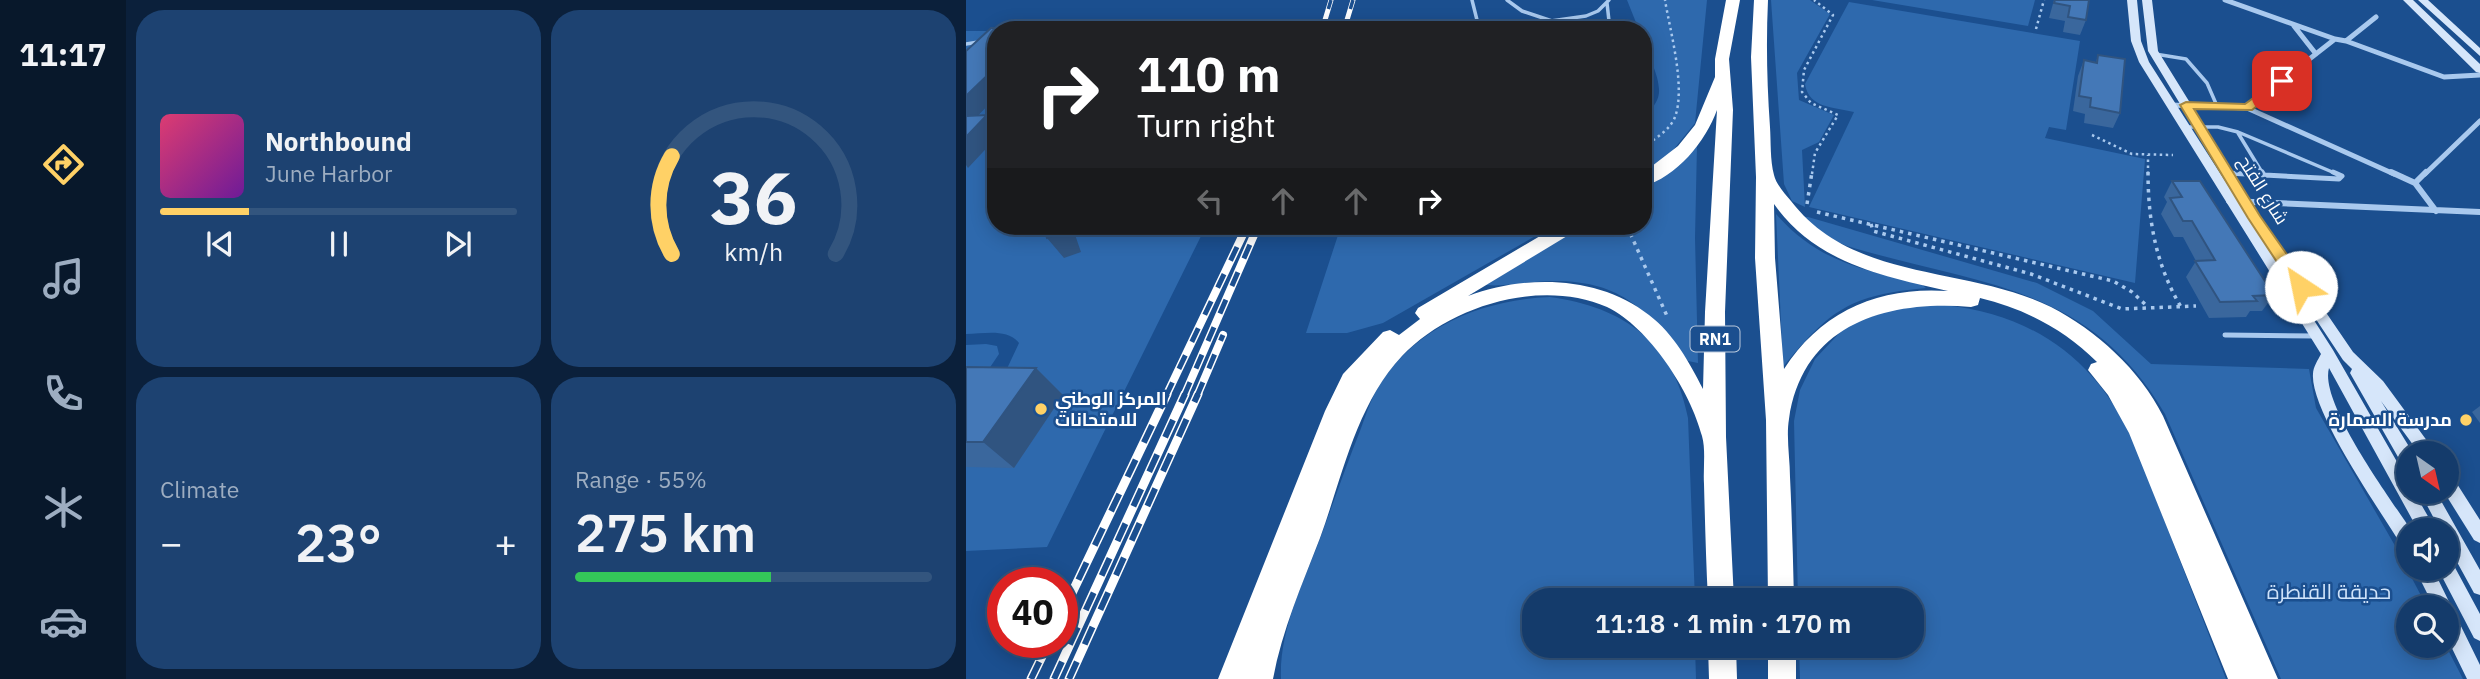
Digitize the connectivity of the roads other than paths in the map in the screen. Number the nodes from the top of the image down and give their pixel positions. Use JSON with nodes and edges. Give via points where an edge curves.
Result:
{"nodes":[{"id":1,"x":1472,"y":0,"type":"edge"},
{"id":2,"x":1507,"y":0,"type":"edge"},
{"id":3,"x":1725,"y":0,"type":"edge"},
{"id":4,"x":1733,"y":0,"type":"edge"},
{"id":5,"x":1761,"y":0,"type":"edge"},
{"id":6,"x":2132,"y":0,"type":"edge"},
{"id":7,"x":2147,"y":0,"type":"edge"},
{"id":8,"x":2225,"y":0,"type":"edge"},
{"id":9,"x":2408,"y":0,"type":"edge"},
{"id":10,"x":2423,"y":0,"type":"edge"},
{"id":11,"x":1608,"y":2,"type":"edge"},
{"id":12,"x":2376,"y":17,"type":"dead end"},
{"id":13,"x":1730,"y":20,"type":"junction"},
{"id":14,"x":1478,"y":21,"type":"edge"},
{"id":15,"x":1552,"y":21,"type":"edge"},
{"id":16,"x":1560,"y":21,"type":"edge"},
{"id":17,"x":1609,"y":21,"type":"edge"},
{"id":18,"x":2134,"y":22,"type":"junction"},
{"id":19,"x":2150,"y":24,"type":"junction"},
{"id":20,"x":2294,"y":25,"type":"junction"},
{"id":21,"x":2335,"y":39,"type":"junction"},
{"id":22,"x":987,"y":40,"type":"edge"},
{"id":23,"x":2346,"y":41,"type":"junction"},
{"id":24,"x":966,"y":44,"type":"edge"},
{"id":25,"x":2155,"y":54,"type":"junction"},
{"id":26,"x":2316,"y":54,"type":"junction"},
{"id":27,"x":2480,"y":54,"type":"edge"},
{"id":28,"x":2480,"y":72,"type":"edge"},
{"id":29,"x":1722,"y":78,"type":"junction"},
{"id":30,"x":2171,"y":105,"type":"junction"},
{"id":31,"x":2186,"y":105,"type":"junction"},
{"id":32,"x":2217,"y":106,"type":"junction"},
{"id":33,"x":2247,"y":108,"type":"junction"},
{"id":34,"x":2480,"y":121,"type":"edge"},
{"id":35,"x":2184,"y":127,"type":"junction"},
{"id":36,"x":2200,"y":127,"type":"junction"},
{"id":37,"x":2238,"y":132,"type":"junction"},
{"id":38,"x":2227,"y":173,"type":"junction"},
{"id":39,"x":1652,"y":175,"type":"edge"},
{"id":40,"x":2264,"y":175,"type":"junction"},
{"id":41,"x":1765,"y":177,"type":"junction"},
{"id":42,"x":2415,"y":183,"type":"junction"},
{"id":43,"x":2229,"y":201,"type":"junction"},
{"id":44,"x":2245,"y":202,"type":"junction"},
{"id":45,"x":2436,"y":211,"type":"junction"},
{"id":46,"x":2480,"y":212,"type":"edge"},
{"id":47,"x":1554,"y":235,"type":"edge"},
{"id":48,"x":2225,"y":335,"type":"dead end"},
{"id":49,"x":2316,"y":336,"type":"junction"},
{"id":50,"x":2328,"y":354,"type":"junction"},
{"id":51,"x":2348,"y":356,"type":"junction"},
{"id":52,"x":1777,"y":420,"type":"junction"},
{"id":53,"x":1714,"y":437,"type":"junction"},
{"id":54,"x":2398,"y":441,"type":"edge"},
{"id":55,"x":2419,"y":441,"type":"edge"},
{"id":56,"x":2459,"y":502,"type":"edge"},
{"id":57,"x":2435,"y":504,"type":"edge"},
{"id":58,"x":2420,"y":518,"type":"edge"},
{"id":59,"x":2396,"y":521,"type":"edge"},
{"id":60,"x":2480,"y":536,"type":"edge"},
{"id":61,"x":2453,"y":581,"type":"edge"},
{"id":62,"x":2480,"y":587,"type":"edge"},
{"id":63,"x":1720,"y":588,"type":"edge"},
{"id":64,"x":1781,"y":588,"type":"edge"},
{"id":65,"x":2480,"y":632,"type":"edge"},
{"id":66,"x":2459,"y":642,"type":"edge"},
{"id":67,"x":1722,"y":658,"type":"edge"},
{"id":68,"x":1782,"y":658,"type":"edge"},
{"id":69,"x":1231,"y":679,"type":"edge"},
{"id":70,"x":1259,"y":679,"type":"edge"},
{"id":71,"x":1723,"y":679,"type":"edge"},
{"id":72,"x":1782,"y":679,"type":"edge"},
{"id":73,"x":2242,"y":679,"type":"edge"},
{"id":74,"x":2264,"y":679,"type":"edge"},
{"id":75,"x":2477,"y":679,"type":"edge"}],
"edges":[{"from":1,"to":14,"type":"lane"},
{"from":2,"to":15,"type":"lane"},
{"from":3,"to":13,"type":"highway","number":"RN1"},
{"from":4,"to":13,"type":"highway","number":"RN1"},
{"from":5,"to":41,"type":"highway","via":[[1758,57]]},
{"from":6,"to":18,"type":"street","name":"شارع الفتح"},
{"from":7,"to":19,"type":"street","name":"شارع الفتح"},
{"from":8,"to":20,"type":"street"},
{"from":9,"to":28,"type":"street"},
{"from":10,"to":27,"type":"street"},
{"from":11,"to":16,"type":"lane","via":[[1586,16]]},
{"from":11,"to":17,"type":"lane"},
{"from":12,"to":23,"type":"street"},
{"from":13,"to":29,"type":"highway","number":"RN1"},
{"from":18,"to":19,"type":"street"},
{"from":18,"to":30,"type":"street","name":"شارع الفتح","via":[[2140,55]]},
{"from":19,"to":25,"type":"street","name":"شارع الفتح"},
{"from":20,"to":21,"type":"street"},
{"from":20,"to":26,"type":"street"},
{"from":21,"to":23,"type":"street"},
{"from":21,"to":26,"type":"street"},
{"from":22,"to":24,"type":"lane"},
{"from":23,"to":28,"type":"street","via":[[2444,77]]},
{"from":25,"to":31,"type":"street","name":"شارع الفتح"},
{"from":25,"to":32,"type":"lane","via":[[2186,59],[2207,83]]},
{"from":26,"to":33,"type":"street"},
{"from":29,"to":39,"type":"highway","via":[[1693,141]]},
{"from":29,"to":53,"type":"highway","number":"RN1"},
{"from":30,"to":31,"type":"street"},
{"from":30,"to":35,"type":"street","name":"شارع الفتح"},
{"from":31,"to":32,"type":"street"},
{"from":31,"to":36,"type":"street","name":"شارع الفتح"},
{"from":32,"to":33,"type":"street"},
{"from":33,"to":42,"type":"street"},
{"from":34,"to":42,"type":"street"},
{"from":35,"to":36,"type":"lane"},
{"from":35,"to":43,"type":"street","name":"شارع الفتح"},
{"from":36,"to":37,"type":"lane"},
{"from":36,"to":38,"type":"street","name":"شارع الفتح"},
{"from":37,"to":40,"type":"lane"},
{"from":37,"to":40,"type":"lane","via":[[2342,176]]},
{"from":38,"to":40,"type":"lane"},
{"from":38,"to":44,"type":"street","name":"شارع الفتح"},
{"from":41,"to":52,"type":"highway","via":[[1765,258]]},
{"from":41,"to":74,"type":"highway","via":[[1794,218],[1837,252],[2023,303],[2071,329],[2114,366],[2152,416]]},
{"from":42,"to":45,"type":"street"},
{"from":43,"to":44,"type":"street"},
{"from":43,"to":49,"type":"street","name":"شارع الفتح"},
{"from":44,"to":45,"type":"street"},
{"from":44,"to":51,"type":"street","name":"شارع الفتح"},
{"from":45,"to":46,"type":"street"},
{"from":47,"to":69,"type":"highway","via":[[1449,296],[1391,337],[1351,380]]},
{"from":48,"to":49,"type":"lane"},
{"from":49,"to":50,"type":"street","name":"شارع الفتح"},
{"from":50,"to":58,"type":"street","name":"شارع الفتح"},
{"from":50,"to":59,"type":"street","via":[[2319,376],[2323,394]]},
{"from":51,"to":54,"type":"street"},
{"from":51,"to":55,"type":"street","name":"شارع الفتح","via":[[2378,385]]},
{"from":52,"to":64,"type":"highway"},
{"from":52,"to":73,"type":"highway","via":[[1798,363],[1830,327],[1867,307],[1923,296],[1951,297],[1999,307],[2047,327],[2086,357],[2125,404],[2159,474]]},
{"from":53,"to":63,"type":"highway","number":"RN1"},
{"from":53,"to":70,"type":"highway","via":[[1669,351],[1627,309],[1606,299],[1559,290],[1526,290],[1466,304],[1418,332],[1376,374],[1347,432],[1271,629]]},
{"from":56,"to":60,"type":"street"},
{"from":57,"to":62,"type":"street"},
{"from":61,"to":65,"type":"street"},
{"from":66,"to":75,"type":"street"},
{"from":67,"to":71,"type":"highway"},
{"from":68,"to":72,"type":"highway"}]}
